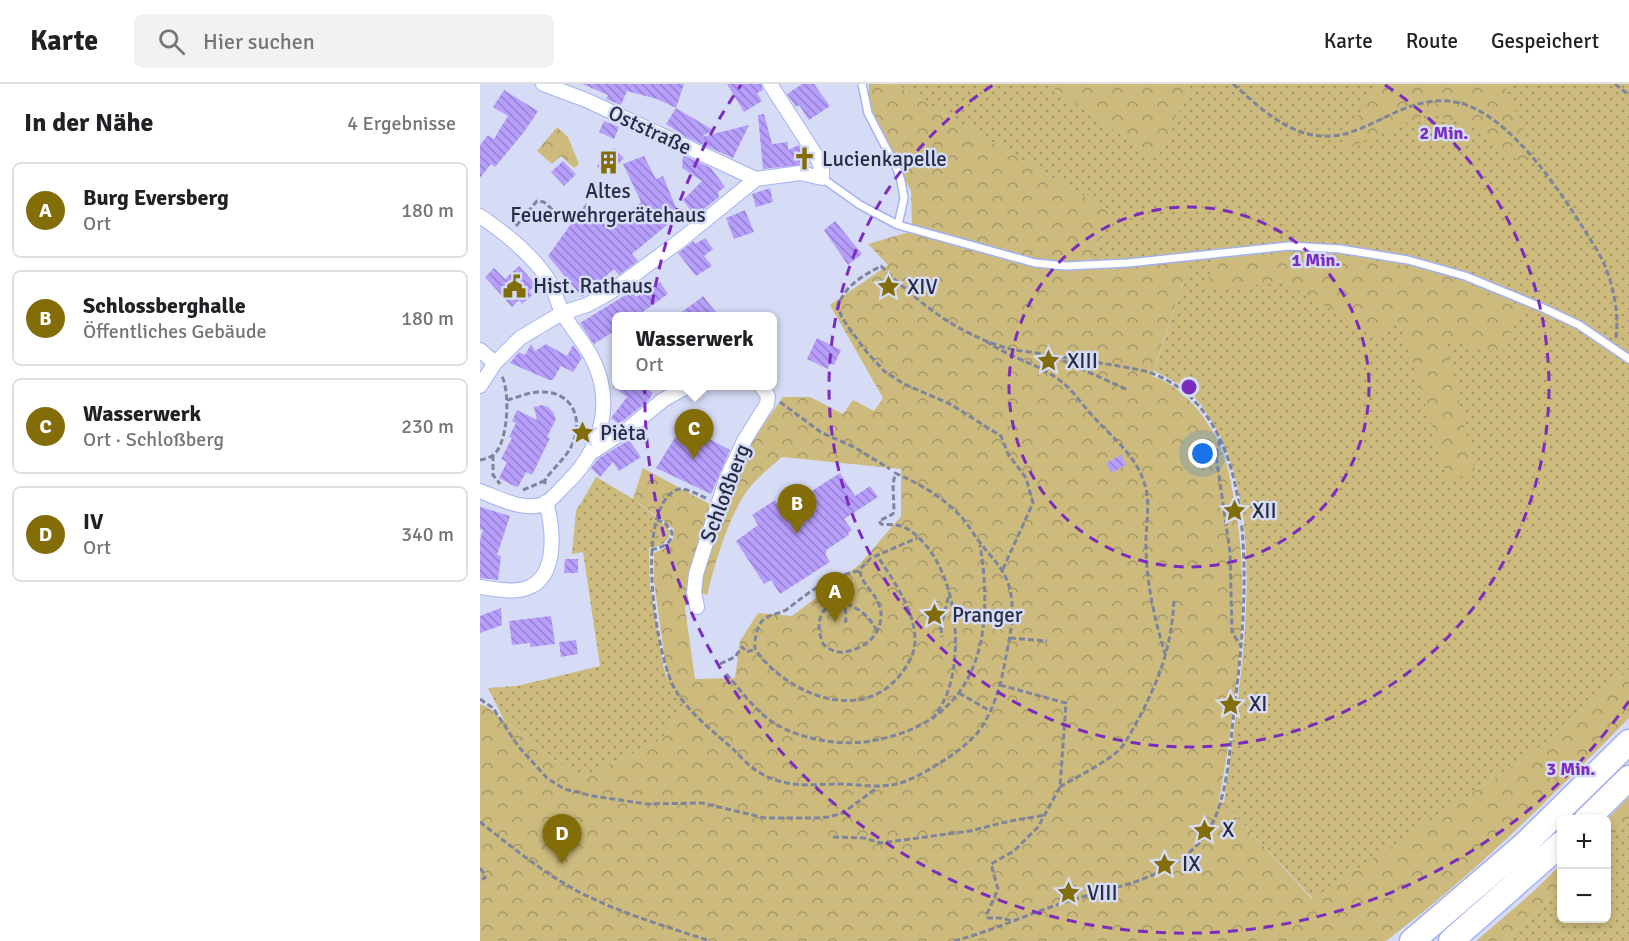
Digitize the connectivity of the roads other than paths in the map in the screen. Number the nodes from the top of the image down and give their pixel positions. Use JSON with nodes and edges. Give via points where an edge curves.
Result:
{"nodes":[{"id":1,"x":543,"y":84,"type":"edge"},
{"id":2,"x":770,"y":84,"type":"edge"},
{"id":3,"x":862,"y":84,"type":"edge"},
{"id":4,"x":822,"y":178,"type":"junction"},
{"id":5,"x":756,"y":179,"type":"junction"},
{"id":6,"x":480,"y":216,"type":"edge"},
{"id":7,"x":898,"y":225,"type":"junction"},
{"id":8,"x":562,"y":313,"type":"junction"},
{"id":9,"x":480,"y":350,"type":"edge"},
{"id":10,"x":1629,"y":359,"type":"edge"},
{"id":11,"x":495,"y":363,"type":"junction"},
{"id":12,"x":480,"y":386,"type":"edge"},
{"id":13,"x":681,"y":390,"type":"edge"},
{"id":14,"x":765,"y":391,"type":"edge"},
{"id":15,"x":591,"y":453,"type":"junction"},
{"id":16,"x":480,"y":491,"type":"edge"},
{"id":17,"x":546,"y":502,"type":"junction"},
{"id":18,"x":480,"y":587,"type":"edge"},
{"id":19,"x":697,"y":608,"type":"dead end"},
{"id":20,"x":1629,"y":742,"type":"edge"},
{"id":21,"x":1629,"y":777,"type":"edge"},
{"id":22,"x":1590,"y":815,"type":"edge"},
{"id":23,"x":1557,"y":847,"type":"edge"},
{"id":24,"x":1412,"y":941,"type":"edge"},
{"id":25,"x":1451,"y":941,"type":"edge"}],
"edges":[{"from":1,"to":5,"type":"street","name":"Oststraße"},
{"from":2,"to":4,"type":"street","via":[[817,157]]},
{"from":3,"to":7,"type":"lane","via":[[865,105],[902,187],[903,209]]},
{"from":4,"to":5,"type":"street","via":[[800,173]]},
{"from":4,"to":7,"type":"lane"},
{"from":5,"to":8,"type":"street","via":[[609,293]]},
{"from":6,"to":8,"type":"street","via":[[508,237],[544,274]]},
{"from":7,"to":10,"type":"lane","via":[[1015,259],[1050,265],[1128,263],[1289,246],[1368,253],[1429,265],[1498,289],[1579,325]]},
{"from":8,"to":11,"type":"street","via":[[520,338]]},
{"from":8,"to":15,"type":"street","via":[[592,357],[600,381],[602,424]]},
{"from":9,"to":11,"type":"street"},
{"from":11,"to":12,"type":"street"},
{"from":13,"to":15,"type":"street"},
{"from":14,"to":19,"type":"street","name":"Schloßberg","via":[[765,409],[730,468],[718,503],[696,574]]},
{"from":15,"to":17,"type":"street"},
{"from":16,"to":17,"type":"street","via":[[524,505]]},
{"from":17,"to":18,"type":"street","via":[[551,519],[551,556],[539,581],[524,589]]},
{"from":20,"to":24,"type":"highway","via":[[1524,845]]},
{"from":21,"to":22,"type":"highway"},
{"from":23,"to":25,"type":"highway"}]}
